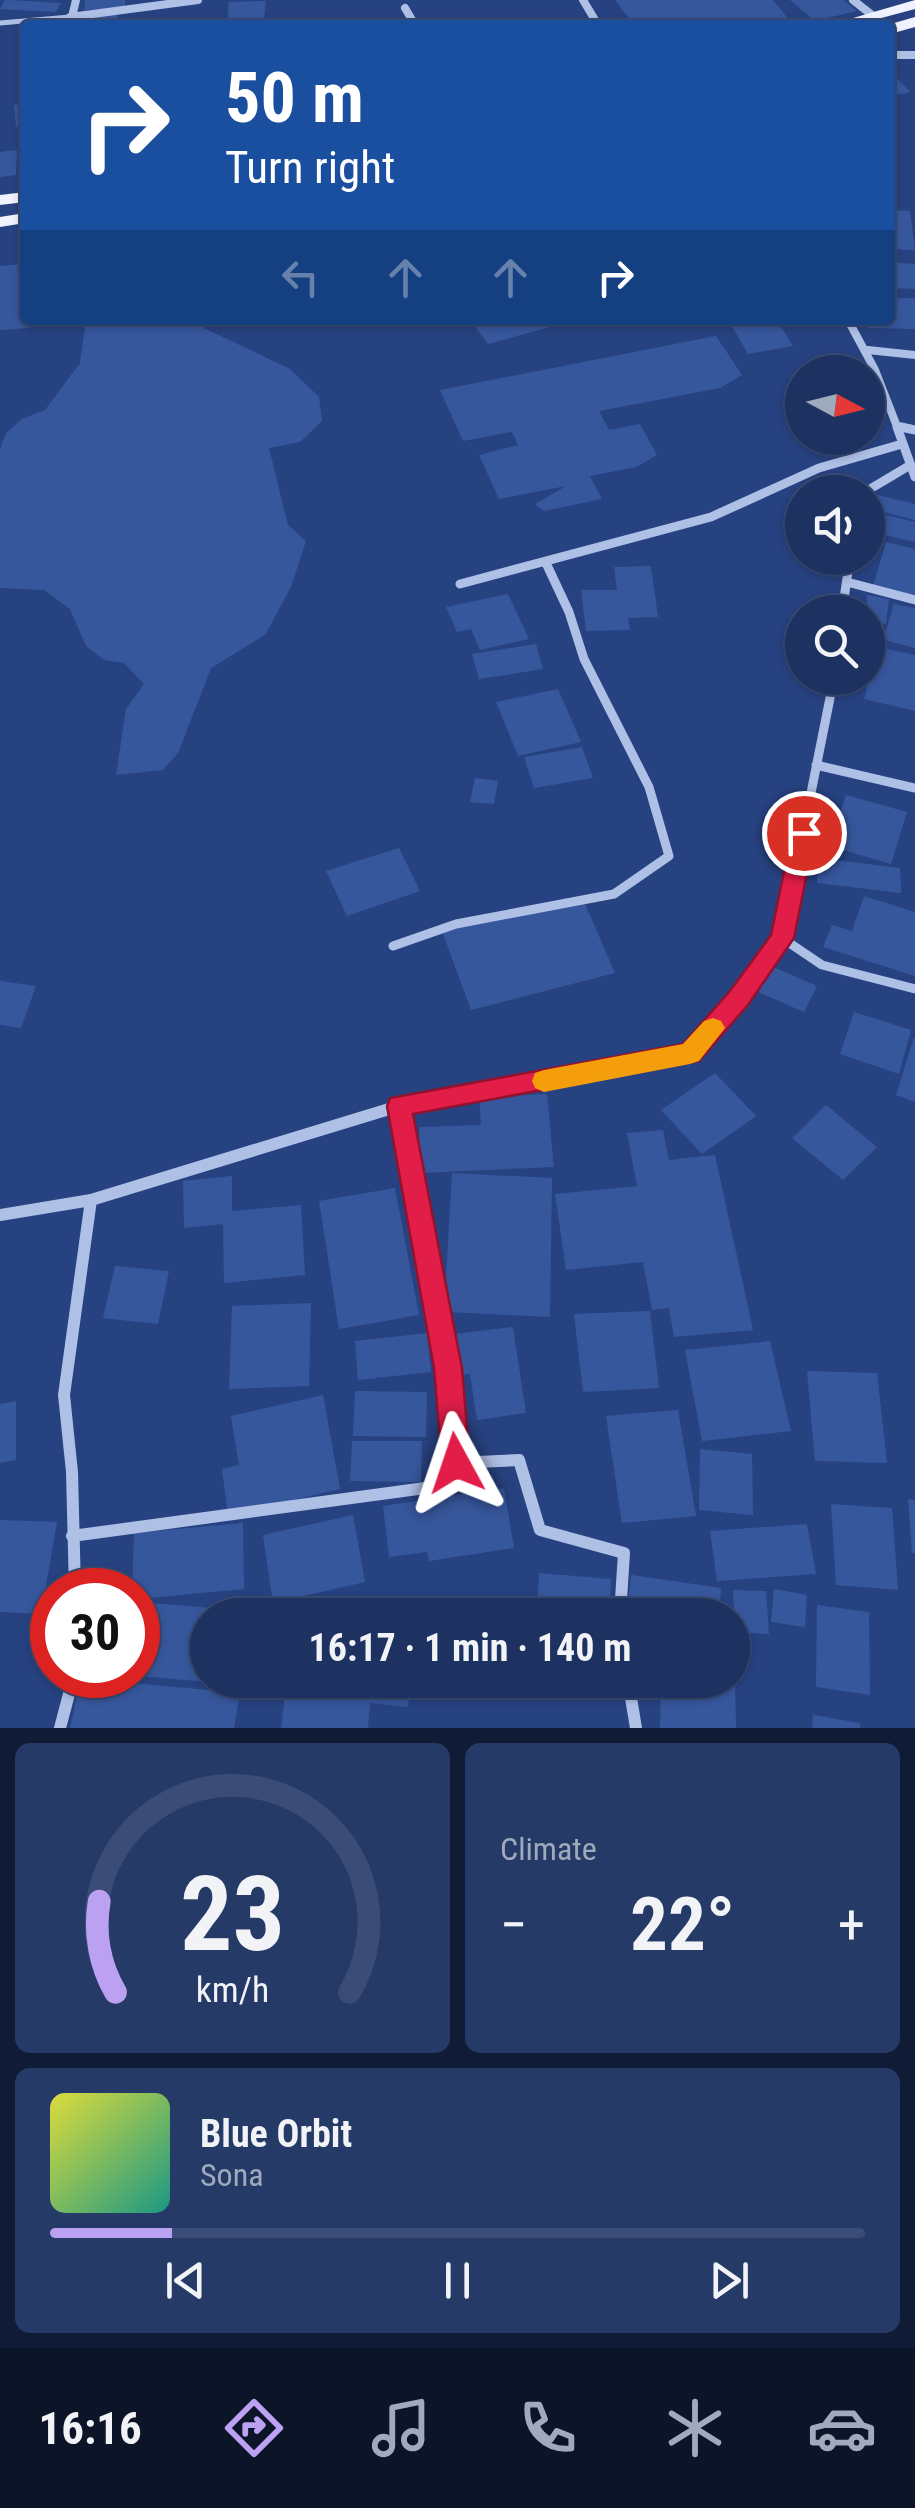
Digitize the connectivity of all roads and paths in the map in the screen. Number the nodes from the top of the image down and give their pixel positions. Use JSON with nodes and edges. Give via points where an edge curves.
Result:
{"nodes":[{"id":1,"x":198,"y":0,"type":"edge"},
{"id":2,"x":852,"y":0,"type":"edge"},
{"id":3,"x":915,"y":4,"type":"edge"},
{"id":4,"x":405,"y":8,"type":"dead end"},
{"id":5,"x":872,"y":15,"type":"junction"},
{"id":6,"x":76,"y":20,"type":"edge"},
{"id":7,"x":412,"y":20,"type":"edge"},
{"id":8,"x":854,"y":20,"type":"edge"},
{"id":9,"x":851,"y":325,"type":"edge"},
{"id":10,"x":868,"y":350,"type":"junction"},
{"id":11,"x":915,"y":355,"type":"edge"},
{"id":12,"x":897,"y":426,"type":"junction"},
{"id":13,"x":915,"y":430,"type":"edge"},
{"id":14,"x":902,"y":444,"type":"junction"},
{"id":15,"x":907,"y":467,"type":"junction"},
{"id":16,"x":915,"y":477,"type":"edge"},
{"id":17,"x":885,"y":480,"type":"edge"},
{"id":18,"x":546,"y":563,"type":"junction"},
{"id":19,"x":848,"y":575,"type":"edge"},
{"id":20,"x":847,"y":582,"type":"junction"},
{"id":21,"x":460,"y":584,"type":"dead end"},
{"id":22,"x":845,"y":595,"type":"edge"},
{"id":23,"x":915,"y":600,"type":"edge"},
{"id":24,"x":830,"y":695,"type":"edge"},
{"id":25,"x":816,"y":765,"type":"junction"},
{"id":26,"x":915,"y":788,"type":"edge"},
{"id":27,"x":782,"y":938,"type":"junction"},
{"id":28,"x":393,"y":946,"type":"dead end"},
{"id":29,"x":915,"y":990,"type":"edge"},
{"id":30,"x":399,"y":1106,"type":"junction"},
{"id":31,"x":90,"y":1200,"type":"junction"},
{"id":32,"x":0,"y":1216,"type":"edge"},
{"id":33,"x":456,"y":1463,"type":"junction"},
{"id":34,"x":72,"y":1536,"type":"junction"},
{"id":35,"x":74,"y":1568,"type":"edge"},
{"id":36,"x":621,"y":1598,"type":"edge"},
{"id":37,"x":68,"y":1698,"type":"edge"},
{"id":38,"x":631,"y":1698,"type":"edge"},
{"id":39,"x":60,"y":1728,"type":"edge"},
{"id":40,"x":636,"y":1728,"type":"edge"}],
"edges":[{"from":1,"to":6,"type":"street"},
{"from":2,"to":5,"type":"street"},
{"from":3,"to":5,"type":"main road"},
{"from":4,"to":7,"type":"street"},
{"from":5,"to":8,"type":"main road"},
{"from":9,"to":10,"type":"street"},
{"from":10,"to":11,"type":"street"},
{"from":10,"to":12,"type":"street"},
{"from":12,"to":13,"type":"street"},
{"from":12,"to":14,"type":"street"},
{"from":14,"to":15,"type":"street"},
{"from":14,"to":18,"type":"street","via":[[818,468],[711,516]]},
{"from":15,"to":16,"type":"street"},
{"from":15,"to":17,"type":"street"},
{"from":18,"to":21,"type":"street"},
{"from":18,"to":28,"type":"street","via":[[584,659],[649,788],[669,856],[614,894],[456,924]]},
{"from":19,"to":20,"type":"street"},
{"from":20,"to":22,"type":"street"},
{"from":20,"to":23,"type":"street"},
{"from":24,"to":25,"type":"street"},
{"from":25,"to":26,"type":"street"},
{"from":25,"to":27,"type":"street"},
{"from":27,"to":29,"type":"street","via":[[822,965]]},
{"from":27,"to":30,"type":"street","via":[[690,1053]]},
{"from":30,"to":31,"type":"street"},
{"from":30,"to":33,"type":"street","via":[[448,1368]]},
{"from":31,"to":32,"type":"street"},
{"from":31,"to":34,"type":"street","via":[[64,1394]]},
{"from":33,"to":34,"type":"street","via":[[440,1486],[398,1494]]},
{"from":33,"to":36,"type":"street","via":[[519,1460],[540,1530],[624,1553]]},
{"from":34,"to":35,"type":"street"},
{"from":37,"to":39,"type":"street"},
{"from":38,"to":40,"type":"street"}]}
